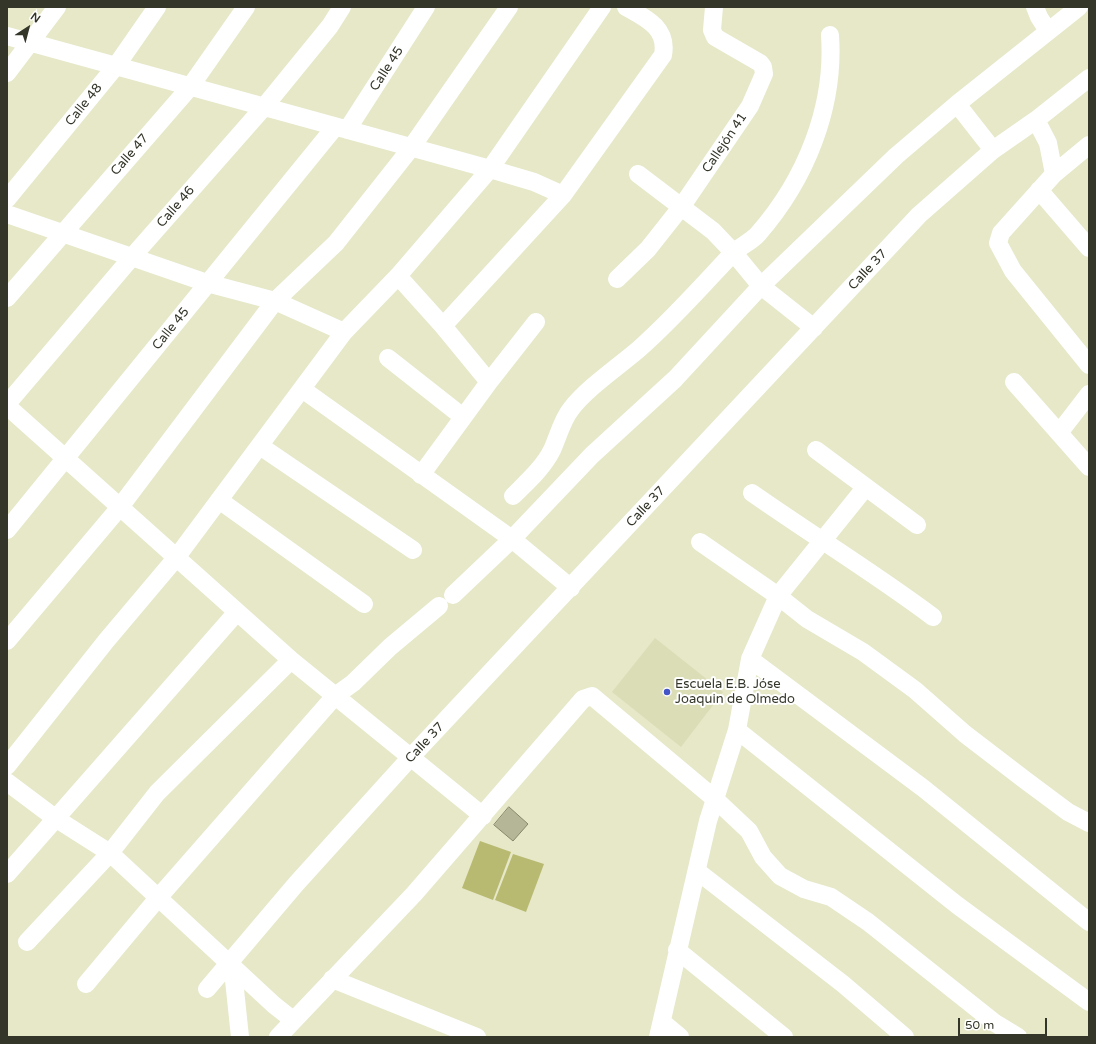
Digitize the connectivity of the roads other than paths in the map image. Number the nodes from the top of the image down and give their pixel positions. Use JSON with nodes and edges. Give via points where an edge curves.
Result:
{"nodes":[{"id":1,"x":57,"y":7,"type":"edge"},
{"id":2,"x":157,"y":7,"type":"edge"},
{"id":3,"x":246,"y":7,"type":"edge"},
{"id":4,"x":342,"y":7,"type":"edge"},
{"id":5,"x":426,"y":7,"type":"edge"},
{"id":6,"x":509,"y":7,"type":"edge"},
{"id":7,"x":602,"y":7,"type":"edge"},
{"id":8,"x":626,"y":7,"type":"edge"},
{"id":9,"x":714,"y":7,"type":"edge"},
{"id":10,"x":1035,"y":7,"type":"edge"},
{"id":11,"x":1079,"y":7,"type":"edge"},
{"id":12,"x":1048,"y":31,"type":"junction"},
{"id":13,"x":830,"y":35,"type":"dead end"},
{"id":14,"x":7,"y":36,"type":"edge"},
{"id":15,"x":30,"y":43,"type":"junction"},
{"id":16,"x":116,"y":66,"type":"junction"},
{"id":17,"x":7,"y":74,"type":"edge"},
{"id":18,"x":1089,"y":78,"type":"edge"},
{"id":19,"x":190,"y":87,"type":"junction"},
{"id":20,"x":957,"y":104,"type":"junction"},
{"id":21,"x":264,"y":107,"type":"junction"},
{"id":22,"x":1036,"y":120,"type":"junction"},
{"id":23,"x":341,"y":129,"type":"junction"},
{"id":24,"x":1089,"y":145,"type":"edge"},
{"id":25,"x":411,"y":148,"type":"junction"},
{"id":26,"x":993,"y":150,"type":"junction"},
{"id":27,"x":490,"y":169,"type":"junction"},
{"id":28,"x":638,"y":174,"type":"dead end"},
{"id":29,"x":1054,"y":174,"type":"junction"},
{"id":30,"x":1039,"y":190,"type":"junction"},
{"id":31,"x":564,"y":196,"type":"junction"},
{"id":32,"x":7,"y":200,"type":"edge"},
{"id":33,"x":682,"y":206,"type":"junction"},
{"id":34,"x":7,"y":214,"type":"edge"},
{"id":35,"x":62,"y":233,"type":"junction"},
{"id":36,"x":1089,"y":248,"type":"edge"},
{"id":37,"x":733,"y":252,"type":"junction"},
{"id":38,"x":132,"y":257,"type":"junction"},
{"id":39,"x":398,"y":276,"type":"junction"},
{"id":40,"x":617,"y":279,"type":"dead end"},
{"id":41,"x":207,"y":283,"type":"junction"},
{"id":42,"x":761,"y":286,"type":"junction"},
{"id":43,"x":7,"y":298,"type":"edge"},
{"id":44,"x":275,"y":301,"type":"junction"},
{"id":45,"x":536,"y":322,"type":"dead end"},
{"id":46,"x":444,"y":326,"type":"junction"},
{"id":47,"x":814,"y":328,"type":"junction"},
{"id":48,"x":344,"y":332,"type":"junction"},
{"id":49,"x":388,"y":358,"type":"dead end"},
{"id":50,"x":1089,"y":365,"type":"edge"},
{"id":51,"x":489,"y":382,"type":"junction"},
{"id":52,"x":1014,"y":382,"type":"dead end"},
{"id":53,"x":302,"y":389,"type":"junction"},
{"id":54,"x":1089,"y":394,"type":"edge"},
{"id":55,"x":7,"y":405,"type":"edge"},
{"id":56,"x":1082,"y":413,"type":"edge"},
{"id":57,"x":463,"y":417,"type":"junction"},
{"id":58,"x":1059,"y":433,"type":"junction"},
{"id":59,"x":260,"y":446,"type":"junction"},
{"id":60,"x":816,"y":450,"type":"dead end"},
{"id":61,"x":66,"y":459,"type":"junction"},
{"id":62,"x":1089,"y":467,"type":"edge"},
{"id":63,"x":421,"y":475,"type":"junction"},
{"id":64,"x":865,"y":488,"type":"junction"},
{"id":65,"x":752,"y":493,"type":"dead end"},
{"id":66,"x":513,"y":496,"type":"dead end"},
{"id":67,"x":220,"y":500,"type":"junction"},
{"id":68,"x":120,"y":507,"type":"junction"},
{"id":69,"x":917,"y":525,"type":"dead end"},
{"id":70,"x":7,"y":530,"type":"edge"},
{"id":71,"x":512,"y":539,"type":"junction"},
{"id":72,"x":821,"y":541,"type":"junction"},
{"id":73,"x":700,"y":542,"type":"dead end"},
{"id":74,"x":413,"y":550,"type":"dead end"},
{"id":75,"x":176,"y":558,"type":"junction"},
{"id":76,"x":571,"y":588,"type":"junction"},
{"id":77,"x":453,"y":595,"type":"dead end"},
{"id":78,"x":778,"y":596,"type":"junction"},
{"id":79,"x":364,"y":604,"type":"dead end"},
{"id":80,"x":439,"y":606,"type":"dead end"},
{"id":81,"x":237,"y":612,"type":"junction"},
{"id":82,"x":933,"y":617,"type":"dead end"},
{"id":83,"x":7,"y":641,"type":"edge"},
{"id":84,"x":750,"y":659,"type":"junction"},
{"id":85,"x":291,"y":660,"type":"junction"},
{"id":86,"x":335,"y":696,"type":"junction"},
{"id":87,"x":736,"y":730,"type":"junction"},
{"id":88,"x":410,"y":758,"type":"junction"},
{"id":89,"x":7,"y":766,"type":"edge"},
{"id":90,"x":7,"y":782,"type":"edge"},
{"id":91,"x":714,"y":798,"type":"junction"},
{"id":92,"x":483,"y":816,"type":"junction"},
{"id":93,"x":55,"y":818,"type":"junction"},
{"id":94,"x":1089,"y":823,"type":"edge"},
{"id":95,"x":110,"y":853,"type":"junction"},
{"id":96,"x":697,"y":871,"type":"junction"},
{"id":97,"x":7,"y":874,"type":"edge"},
{"id":98,"x":158,"y":898,"type":"junction"},
{"id":99,"x":1089,"y":922,"type":"edge"},
{"id":100,"x":27,"y":942,"type":"dead end"},
{"id":101,"x":677,"y":950,"type":"junction"},
{"id":102,"x":230,"y":963,"type":"junction"},
{"id":103,"x":332,"y":979,"type":"junction"},
{"id":104,"x":86,"y":984,"type":"dead end"},
{"id":105,"x":207,"y":989,"type":"dead end"},
{"id":106,"x":1089,"y":1002,"type":"edge"},
{"id":107,"x":293,"y":1020,"type":"junction"},
{"id":108,"x":660,"y":1030,"type":"edge"},
{"id":109,"x":240,"y":1037,"type":"edge"},
{"id":110,"x":278,"y":1037,"type":"edge"},
{"id":111,"x":477,"y":1037,"type":"edge"},
{"id":112,"x":680,"y":1037,"type":"edge"},
{"id":113,"x":784,"y":1037,"type":"edge"},
{"id":114,"x":906,"y":1037,"type":"edge"},
{"id":115,"x":1018,"y":1037,"type":"edge"}],
"edges":[{"from":1,"to":15,"type":"street"},
{"from":2,"to":16,"type":"street","name":"Calle 48"},
{"from":3,"to":19,"type":"street","name":"Calle 47"},
{"from":4,"to":21,"type":"street","name":"Calle 46","via":[[330,26]]},
{"from":5,"to":23,"type":"street","name":"Calle 45"},
{"from":6,"to":25,"type":"street"},
{"from":7,"to":27,"type":"street"},
{"from":8,"to":31,"type":"street","via":[[654,23],[664,44],[663,55]]},
{"from":9,"to":33,"type":"street","name":"Callejón 41","via":[[712,30],[715,37],[760,63],[764,74],[750,106]]},
{"from":10,"to":12,"type":"street"},
{"from":11,"to":12,"type":"street"},
{"from":12,"to":20,"type":"street"},
{"from":13,"to":37,"type":"street","via":[[832,58],[828,92],[819,129],[796,183],[758,234]]},
{"from":14,"to":15,"type":"street"},
{"from":15,"to":16,"type":"street"},
{"from":15,"to":17,"type":"street"},
{"from":16,"to":19,"type":"street"},
{"from":16,"to":32,"type":"street","name":"Calle 48"},
{"from":18,"to":22,"type":"street","name":"Calle 37"},
{"from":19,"to":21,"type":"street"},
{"from":19,"to":35,"type":"street","name":"Calle 47"},
{"from":20,"to":26,"type":"street"},
{"from":20,"to":42,"type":"street","via":[[896,156]]},
{"from":21,"to":23,"type":"street"},
{"from":21,"to":38,"type":"street","name":"Calle 46"},
{"from":22,"to":26,"type":"street","name":"Calle 37"},
{"from":22,"to":29,"type":"street","via":[[1048,143]]},
{"from":23,"to":25,"type":"street"},
{"from":23,"to":41,"type":"street","name":"Calle 45"},
{"from":24,"to":29,"type":"street"},
{"from":25,"to":27,"type":"street"},
{"from":25,"to":44,"type":"street","via":[[336,243]]},
{"from":26,"to":47,"type":"street","name":"Calle 37","via":[[919,215]]},
{"from":27,"to":31,"type":"street","via":[[534,182]]},
{"from":27,"to":39,"type":"street"},
{"from":28,"to":33,"type":"street"},
{"from":29,"to":30,"type":"street"},
{"from":30,"to":36,"type":"street"},
{"from":30,"to":50,"type":"street","via":[[1001,233],[998,243],[1013,271]]},
{"from":31,"to":46,"type":"street"},
{"from":33,"to":37,"type":"street","via":[[713,231]]},
{"from":33,"to":40,"type":"street","name":"Callejón 41","via":[[648,249]]},
{"from":34,"to":35,"type":"street"},
{"from":35,"to":38,"type":"street"},
{"from":35,"to":43,"type":"street","name":"Calle 47"},
{"from":37,"to":42,"type":"street"},
{"from":37,"to":66,"type":"street","via":[[703,286],[640,348],[570,409],[552,450],[535,474]]},
{"from":38,"to":41,"type":"street"},
{"from":38,"to":55,"type":"street","name":"Calle 46"},
{"from":39,"to":46,"type":"street"},
{"from":39,"to":48,"type":"street"},
{"from":41,"to":44,"type":"street"},
{"from":41,"to":61,"type":"street","name":"Calle 45"},
{"from":42,"to":47,"type":"street"},
{"from":42,"to":71,"type":"street","via":[[675,379],[592,455]]},
{"from":44,"to":48,"type":"street"},
{"from":44,"to":68,"type":"street"},
{"from":45,"to":51,"type":"street"},
{"from":46,"to":51,"type":"street"},
{"from":47,"to":76,"type":"street","name":"Calle 37"},
{"from":48,"to":53,"type":"street"},
{"from":49,"to":57,"type":"street"},
{"from":51,"to":57,"type":"street"},
{"from":52,"to":58,"type":"street"},
{"from":53,"to":59,"type":"street"},
{"from":53,"to":63,"type":"street"},
{"from":54,"to":56,"type":"street"},
{"from":55,"to":61,"type":"street"},
{"from":56,"to":58,"type":"street"},
{"from":57,"to":63,"type":"street"},
{"from":58,"to":62,"type":"street"},
{"from":59,"to":67,"type":"street"},
{"from":59,"to":74,"type":"street"},
{"from":60,"to":64,"type":"street"},
{"from":61,"to":68,"type":"street"},
{"from":61,"to":70,"type":"street","name":"Calle 45"},
{"from":63,"to":71,"type":"street"},
{"from":64,"to":69,"type":"street"},
{"from":64,"to":72,"type":"street"},
{"from":65,"to":72,"type":"street"},
{"from":67,"to":75,"type":"street"},
{"from":67,"to":79,"type":"street"},
{"from":68,"to":75,"type":"street"},
{"from":68,"to":83,"type":"street"},
{"from":71,"to":76,"type":"street"},
{"from":71,"to":77,"type":"street"},
{"from":72,"to":78,"type":"street"},
{"from":72,"to":82,"type":"street","via":[[887,583]]},
{"from":73,"to":78,"type":"street"},
{"from":75,"to":81,"type":"street"},
{"from":75,"to":89,"type":"street"},
{"from":76,"to":88,"type":"street","name":"Calle 37"},
{"from":78,"to":84,"type":"street"},
{"from":78,"to":94,"type":"street","via":[[808,619],[863,652],[915,690],[965,734],[1068,812]]},
{"from":80,"to":86,"type":"street","via":[[390,647],[353,684]]},
{"from":81,"to":85,"type":"street"},
{"from":81,"to":93,"type":"street"},
{"from":84,"to":87,"type":"street"},
{"from":84,"to":99,"type":"street","via":[[923,788]]},
{"from":85,"to":86,"type":"street"},
{"from":85,"to":95,"type":"street","via":[[157,793]]},
{"from":86,"to":88,"type":"street"},
{"from":86,"to":98,"type":"street"},
{"from":87,"to":91,"type":"street"},
{"from":87,"to":106,"type":"street","via":[[957,905]]},
{"from":88,"to":92,"type":"street"},
{"from":88,"to":102,"type":"street","name":"Calle 37","via":[[296,884]]},
{"from":90,"to":93,"type":"street"},
{"from":91,"to":92,"type":"street","via":[[592,696],[587,696]]},
{"from":91,"to":96,"type":"street"},
{"from":91,"to":115,"type":"street","via":[[749,831],[763,857],[780,876],[804,889],[830,897],[868,922],[995,1023]]},
{"from":92,"to":103,"type":"street","via":[[414,894]]},
{"from":93,"to":95,"type":"street"},
{"from":93,"to":97,"type":"street"},
{"from":95,"to":98,"type":"street"},
{"from":95,"to":100,"type":"street"},
{"from":96,"to":101,"type":"street"},
{"from":96,"to":114,"type":"street","via":[[843,984]]},
{"from":98,"to":102,"type":"street"},
{"from":98,"to":104,"type":"street"},
{"from":101,"to":108,"type":"street"},
{"from":101,"to":113,"type":"street"},
{"from":102,"to":105,"type":"street","name":"Calle 37"},
{"from":102,"to":107,"type":"street","via":[[274,1006]]},
{"from":102,"to":109,"type":"street"},
{"from":103,"to":107,"type":"street"},
{"from":103,"to":111,"type":"street"},
{"from":107,"to":110,"type":"street"},
{"from":108,"to":112,"type":"street"}]}
